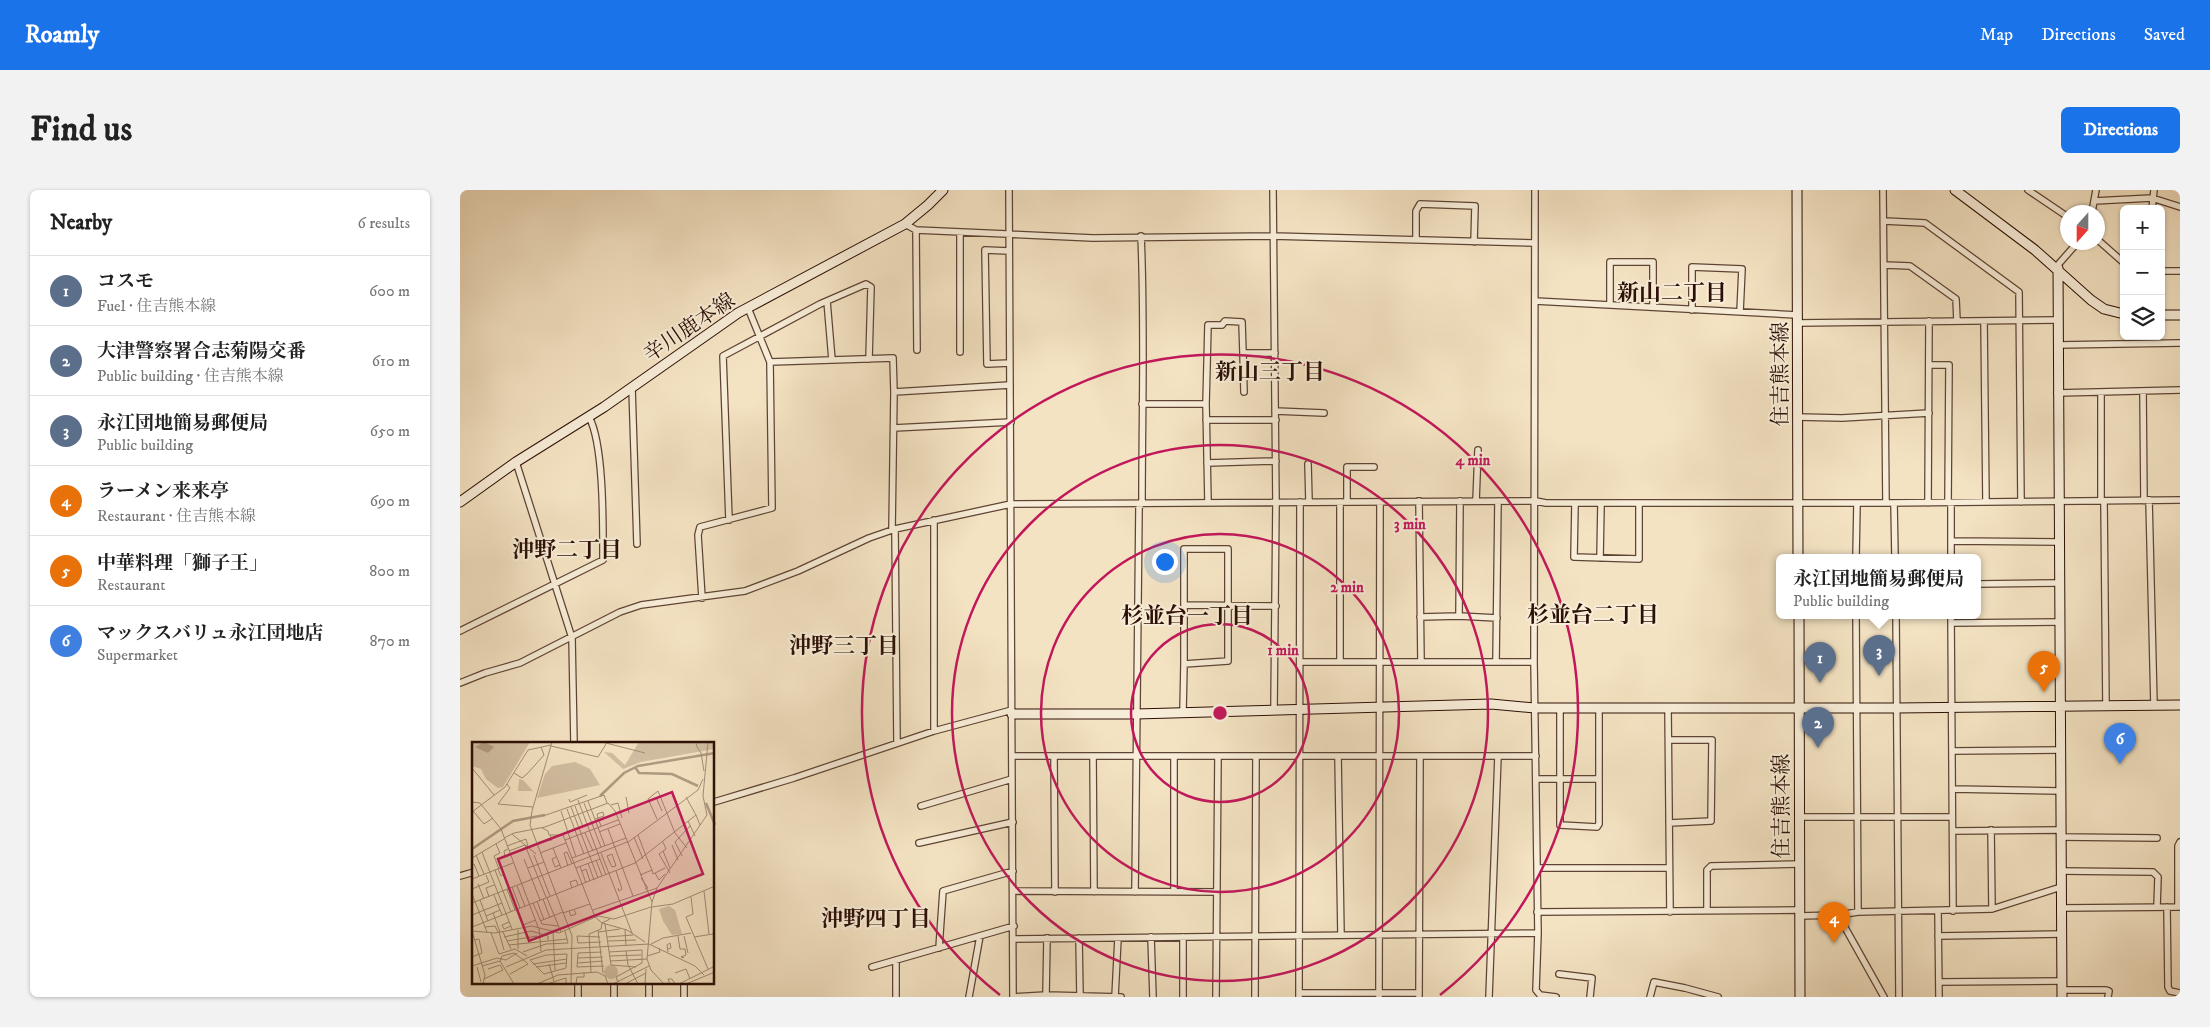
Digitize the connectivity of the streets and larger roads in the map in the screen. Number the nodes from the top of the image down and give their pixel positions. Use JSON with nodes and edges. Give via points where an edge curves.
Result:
{"nodes":[{"id":1,"x":943,"y":190,"type":"edge"},
{"id":2,"x":1009,"y":190,"type":"edge"},
{"id":3,"x":1273,"y":190,"type":"edge"},
{"id":4,"x":1535,"y":190,"type":"edge"},
{"id":5,"x":1797,"y":190,"type":"edge"},
{"id":6,"x":1883,"y":190,"type":"edge"},
{"id":7,"x":1955,"y":190,"type":"edge"},
{"id":8,"x":2028,"y":190,"type":"edge"},
{"id":9,"x":2096,"y":190,"type":"edge"},
{"id":10,"x":2154,"y":190,"type":"edge"},
{"id":11,"x":2152,"y":198,"type":"junction"},
{"id":12,"x":2094,"y":201,"type":"junction"},
{"id":13,"x":2093,"y":205,"type":"edge"},
{"id":14,"x":2152,"y":205,"type":"edge"},
{"id":15,"x":2180,"y":207,"type":"edge"},
{"id":16,"x":2060,"y":212,"type":"edge"},
{"id":17,"x":1884,"y":222,"type":"junction"},
{"id":18,"x":905,"y":224,"type":"junction"},
{"id":19,"x":916,"y":230,"type":"junction"},
{"id":20,"x":960,"y":232,"type":"junction"},
{"id":21,"x":1009,"y":234,"type":"junction"},
{"id":22,"x":1142,"y":236,"type":"junction"},
{"id":23,"x":1272,"y":236,"type":"junction"},
{"id":24,"x":1416,"y":240,"type":"junction"},
{"id":25,"x":1474,"y":242,"type":"junction"},
{"id":26,"x":1534,"y":243,"type":"junction"},
{"id":27,"x":2105,"y":246,"type":"edge"},
{"id":28,"x":2072,"y":250,"type":"edge"},
{"id":29,"x":1009,"y":251,"type":"junction"},
{"id":30,"x":2120,"y":259,"type":"edge"},
{"id":31,"x":1885,"y":265,"type":"junction"},
{"id":32,"x":2057,"y":268,"type":"junction"},
{"id":33,"x":2165,"y":271,"type":"edge"},
{"id":34,"x":2180,"y":271,"type":"edge"},
{"id":35,"x":828,"y":301,"type":"junction"},
{"id":36,"x":1535,"y":301,"type":"junction"},
{"id":37,"x":1610,"y":305,"type":"junction"},
{"id":38,"x":1653,"y":306,"type":"junction"},
{"id":39,"x":748,"y":308,"type":"junction"},
{"id":40,"x":1692,"y":310,"type":"junction"},
{"id":41,"x":1740,"y":312,"type":"junction"},
{"id":42,"x":2120,"y":313,"type":"edge"},
{"id":43,"x":2165,"y":314,"type":"edge"},
{"id":44,"x":2180,"y":315,"type":"edge"},
{"id":45,"x":1797,"y":319,"type":"junction"},
{"id":46,"x":2020,"y":320,"type":"junction"},
{"id":47,"x":2057,"y":320,"type":"junction"},
{"id":48,"x":1957,"y":321,"type":"junction"},
{"id":49,"x":1984,"y":321,"type":"junction"},
{"id":50,"x":1884,"y":322,"type":"junction"},
{"id":51,"x":1929,"y":322,"type":"junction"},
{"id":52,"x":760,"y":337,"type":"junction"},
{"id":53,"x":2180,"y":343,"type":"edge"},
{"id":54,"x":2058,"y":345,"type":"junction"},
{"id":55,"x":917,"y":350,"type":"dead end"},
{"id":56,"x":960,"y":352,"type":"dead end"},
{"id":57,"x":1243,"y":353,"type":"junction"},
{"id":58,"x":1275,"y":353,"type":"junction"},
{"id":59,"x":869,"y":359,"type":"junction"},
{"id":60,"x":832,"y":360,"type":"junction"},
{"id":61,"x":770,"y":362,"type":"junction"},
{"id":62,"x":1010,"y":363,"type":"junction"},
{"id":63,"x":1929,"y":365,"type":"junction"},
{"id":64,"x":1010,"y":385,"type":"junction"},
{"id":65,"x":632,"y":388,"type":"junction"},
{"id":66,"x":2180,"y":390,"type":"edge"},
{"id":67,"x":2143,"y":391,"type":"junction"},
{"id":68,"x":894,"y":392,"type":"junction"},
{"id":69,"x":1244,"y":392,"type":"dead end"},
{"id":70,"x":2101,"y":392,"type":"junction"},
{"id":71,"x":2057,"y":393,"type":"junction"},
{"id":72,"x":1142,"y":404,"type":"junction"},
{"id":73,"x":1206,"y":404,"type":"junction"},
{"id":74,"x":1276,"y":411,"type":"junction"},
{"id":75,"x":1324,"y":413,"type":"dead end"},
{"id":76,"x":1929,"y":413,"type":"junction"},
{"id":77,"x":589,"y":416,"type":"junction"},
{"id":78,"x":1886,"y":416,"type":"junction"},
{"id":79,"x":1797,"y":417,"type":"junction"},
{"id":80,"x":1206,"y":420,"type":"junction"},
{"id":81,"x":1276,"y":420,"type":"junction"},
{"id":82,"x":1011,"y":422,"type":"junction"},
{"id":83,"x":894,"y":428,"type":"junction"},
{"id":84,"x":1478,"y":450,"type":"dead end"},
{"id":85,"x":1276,"y":461,"type":"junction"},
{"id":86,"x":516,"y":462,"type":"junction"},
{"id":87,"x":1207,"y":464,"type":"junction"},
{"id":88,"x":1308,"y":464,"type":"dead end"},
{"id":89,"x":1374,"y":467,"type":"dead end"},
{"id":90,"x":2147,"y":500,"type":"junction"},
{"id":91,"x":2180,"y":500,"type":"edge"},
{"id":92,"x":1460,"y":501,"type":"junction"},
{"id":93,"x":1476,"y":501,"type":"junction"},
{"id":94,"x":1498,"y":501,"type":"junction"},
{"id":95,"x":1536,"y":501,"type":"junction"},
{"id":96,"x":2102,"y":501,"type":"junction"},
{"id":97,"x":460,"y":502,"type":"edge"},
{"id":98,"x":1142,"y":502,"type":"junction"},
{"id":99,"x":1208,"y":502,"type":"junction"},
{"id":100,"x":1276,"y":502,"type":"junction"},
{"id":101,"x":1300,"y":502,"type":"junction"},
{"id":102,"x":1309,"y":502,"type":"junction"},
{"id":103,"x":1340,"y":502,"type":"junction"},
{"id":104,"x":1347,"y":502,"type":"junction"},
{"id":105,"x":1380,"y":502,"type":"junction"},
{"id":106,"x":1419,"y":502,"type":"junction"},
{"id":107,"x":1986,"y":502,"type":"junction"},
{"id":108,"x":2021,"y":502,"type":"junction"},
{"id":109,"x":2058,"y":502,"type":"junction"},
{"id":110,"x":1798,"y":503,"type":"junction"},
{"id":111,"x":1857,"y":503,"type":"junction"},
{"id":112,"x":1886,"y":503,"type":"junction"},
{"id":113,"x":1894,"y":503,"type":"junction"},
{"id":114,"x":1928,"y":503,"type":"junction"},
{"id":115,"x":1950,"y":503,"type":"junction"},
{"id":116,"x":1011,"y":504,"type":"junction"},
{"id":117,"x":1575,"y":504,"type":"junction"},
{"id":118,"x":1601,"y":504,"type":"junction"},
{"id":119,"x":1639,"y":504,"type":"junction"},
{"id":120,"x":729,"y":520,"type":"junction"},
{"id":121,"x":934,"y":520,"type":"junction"},
{"id":122,"x":894,"y":530,"type":"junction"},
{"id":123,"x":1951,"y":541,"type":"junction"},
{"id":124,"x":2058,"y":542,"type":"junction"},
{"id":125,"x":637,"y":544,"type":"dead end"},
{"id":126,"x":1798,"y":554,"type":"edge"},
{"id":127,"x":1856,"y":554,"type":"edge"},
{"id":128,"x":1895,"y":554,"type":"edge"},
{"id":129,"x":1951,"y":554,"type":"edge"},
{"id":130,"x":1600,"y":558,"type":"junction"},
{"id":131,"x":2058,"y":583,"type":"junction"},
{"id":132,"x":554,"y":584,"type":"junction"},
{"id":133,"x":1981,"y":584,"type":"edge"},
{"id":134,"x":702,"y":598,"type":"junction"},
{"id":135,"x":1228,"y":605,"type":"junction"},
{"id":136,"x":1184,"y":606,"type":"junction"},
{"id":137,"x":1276,"y":606,"type":"junction"},
{"id":138,"x":1458,"y":616,"type":"junction"},
{"id":139,"x":1420,"y":617,"type":"junction"},
{"id":140,"x":1496,"y":618,"type":"junction"},
{"id":141,"x":1799,"y":619,"type":"edge"},
{"id":142,"x":1856,"y":619,"type":"edge"},
{"id":143,"x":1896,"y":619,"type":"edge"},
{"id":144,"x":1951,"y":619,"type":"edge"},
{"id":145,"x":2059,"y":622,"type":"junction"},
{"id":146,"x":1951,"y":623,"type":"junction"},
{"id":147,"x":460,"y":631,"type":"edge"},
{"id":148,"x":572,"y":638,"type":"junction"},
{"id":149,"x":1381,"y":661,"type":"junction"},
{"id":150,"x":1300,"y":662,"type":"junction"},
{"id":151,"x":1340,"y":662,"type":"junction"},
{"id":152,"x":1421,"y":662,"type":"junction"},
{"id":153,"x":1496,"y":662,"type":"junction"},
{"id":154,"x":1534,"y":662,"type":"junction"},
{"id":155,"x":1184,"y":664,"type":"junction"},
{"id":156,"x":460,"y":683,"type":"edge"},
{"id":157,"x":2106,"y":705,"type":"junction"},
{"id":158,"x":2154,"y":705,"type":"junction"},
{"id":159,"x":2180,"y":705,"type":"edge"},
{"id":160,"x":2058,"y":706,"type":"junction"},
{"id":161,"x":1599,"y":707,"type":"junction"},
{"id":162,"x":1799,"y":707,"type":"junction"},
{"id":163,"x":1952,"y":707,"type":"junction"},
{"id":164,"x":1380,"y":708,"type":"junction"},
{"id":165,"x":1536,"y":708,"type":"junction"},
{"id":166,"x":1560,"y":708,"type":"junction"},
{"id":167,"x":1668,"y":708,"type":"junction"},
{"id":168,"x":1857,"y":708,"type":"junction"},
{"id":169,"x":1896,"y":708,"type":"junction"},
{"id":170,"x":1274,"y":709,"type":"junction"},
{"id":171,"x":1300,"y":710,"type":"junction"},
{"id":172,"x":1182,"y":711,"type":"junction"},
{"id":173,"x":1012,"y":712,"type":"junction"},
{"id":174,"x":1136,"y":714,"type":"junction"},
{"id":175,"x":934,"y":731,"type":"junction"},
{"id":176,"x":1669,"y":740,"type":"junction"},
{"id":177,"x":574,"y":742,"type":"edge"},
{"id":178,"x":897,"y":743,"type":"junction"},
{"id":179,"x":2061,"y":750,"type":"junction"},
{"id":180,"x":1953,"y":751,"type":"junction"},
{"id":181,"x":1012,"y":756,"type":"junction"},
{"id":182,"x":1054,"y":756,"type":"junction"},
{"id":183,"x":1093,"y":756,"type":"junction"},
{"id":184,"x":1135,"y":756,"type":"junction"},
{"id":185,"x":1174,"y":756,"type":"junction"},
{"id":186,"x":1218,"y":756,"type":"junction"},
{"id":187,"x":1256,"y":756,"type":"junction"},
{"id":188,"x":1299,"y":756,"type":"junction"},
{"id":189,"x":1338,"y":756,"type":"junction"},
{"id":190,"x":1380,"y":756,"type":"junction"},
{"id":191,"x":1420,"y":756,"type":"junction"},
{"id":192,"x":1498,"y":756,"type":"junction"},
{"id":193,"x":1536,"y":756,"type":"junction"},
{"id":194,"x":1012,"y":779,"type":"junction"},
{"id":195,"x":1536,"y":779,"type":"junction"},
{"id":196,"x":1560,"y":779,"type":"junction"},
{"id":197,"x":1599,"y":779,"type":"junction"},
{"id":198,"x":1952,"y":789,"type":"junction"},
{"id":199,"x":2060,"y":791,"type":"junction"},
{"id":200,"x":715,"y":802,"type":"edge"},
{"id":201,"x":920,"y":806,"type":"dead end"},
{"id":202,"x":1798,"y":817,"type":"junction"},
{"id":203,"x":1952,"y":817,"type":"junction"},
{"id":204,"x":1858,"y":818,"type":"junction"},
{"id":205,"x":1897,"y":818,"type":"junction"},
{"id":206,"x":1013,"y":822,"type":"junction"},
{"id":207,"x":1670,"y":822,"type":"junction"},
{"id":208,"x":1991,"y":830,"type":"junction"},
{"id":209,"x":1952,"y":831,"type":"junction"},
{"id":210,"x":2060,"y":833,"type":"junction"},
{"id":211,"x":2157,"y":838,"type":"dead end"},
{"id":212,"x":2180,"y":842,"type":"edge"},
{"id":213,"x":919,"y":844,"type":"dead end"},
{"id":214,"x":1799,"y":864,"type":"junction"},
{"id":215,"x":1537,"y":868,"type":"junction"},
{"id":216,"x":1669,"y":868,"type":"junction"},
{"id":217,"x":1013,"y":871,"type":"junction"},
{"id":218,"x":2061,"y":871,"type":"junction"},
{"id":219,"x":2062,"y":887,"type":"junction"},
{"id":220,"x":1013,"y":891,"type":"junction"},
{"id":221,"x":1055,"y":892,"type":"junction"},
{"id":222,"x":1094,"y":892,"type":"junction"},
{"id":223,"x":1136,"y":892,"type":"junction"},
{"id":224,"x":1174,"y":892,"type":"junction"},
{"id":225,"x":1217,"y":892,"type":"junction"},
{"id":226,"x":2157,"y":907,"type":"junction"},
{"id":227,"x":2167,"y":907,"type":"junction"},
{"id":228,"x":2179,"y":907,"type":"edge"},
{"id":229,"x":2062,"y":908,"type":"junction"},
{"id":230,"x":1992,"y":909,"type":"junction"},
{"id":231,"x":1707,"y":911,"type":"junction"},
{"id":232,"x":1938,"y":911,"type":"junction"},
{"id":233,"x":1953,"y":911,"type":"junction"},
{"id":234,"x":1537,"y":912,"type":"junction"},
{"id":235,"x":1670,"y":912,"type":"junction"},
{"id":236,"x":1858,"y":912,"type":"junction"},
{"id":237,"x":1898,"y":912,"type":"junction"},
{"id":238,"x":1799,"y":913,"type":"junction"},
{"id":239,"x":1838,"y":915,"type":"junction"},
{"id":240,"x":1014,"y":926,"type":"junction"},
{"id":241,"x":1538,"y":933,"type":"junction"},
{"id":242,"x":1492,"y":934,"type":"junction"},
{"id":243,"x":2062,"y":934,"type":"junction"},
{"id":244,"x":1341,"y":935,"type":"junction"},
{"id":245,"x":1379,"y":935,"type":"junction"},
{"id":246,"x":1419,"y":935,"type":"junction"},
{"id":247,"x":980,"y":936,"type":"junction"},
{"id":248,"x":1255,"y":936,"type":"junction"},
{"id":249,"x":1299,"y":936,"type":"junction"},
{"id":250,"x":1938,"y":936,"type":"junction"},
{"id":251,"x":1152,"y":937,"type":"junction"},
{"id":252,"x":1183,"y":937,"type":"junction"},
{"id":253,"x":1217,"y":937,"type":"junction"},
{"id":254,"x":1046,"y":938,"type":"junction"},
{"id":255,"x":1079,"y":938,"type":"junction"},
{"id":256,"x":1118,"y":938,"type":"junction"},
{"id":257,"x":1014,"y":939,"type":"junction"},
{"id":258,"x":939,"y":948,"type":"junction"},
{"id":259,"x":896,"y":960,"type":"junction"},
{"id":260,"x":872,"y":967,"type":"dead end"},
{"id":261,"x":1559,"y":974,"type":"dead end"},
{"id":262,"x":1939,"y":982,"type":"junction"},
{"id":263,"x":578,"y":984,"type":"edge"},
{"id":264,"x":614,"y":984,"type":"edge"},
{"id":265,"x":649,"y":984,"type":"edge"},
{"id":266,"x":684,"y":984,"type":"edge"},
{"id":267,"x":2062,"y":989,"type":"edge"},
{"id":268,"x":2180,"y":993,"type":"edge"},
{"id":269,"x":1046,"y":995,"type":"junction"},
{"id":270,"x":1299,"y":995,"type":"edge"},
{"id":271,"x":1340,"y":995,"type":"edge"},
{"id":272,"x":1379,"y":995,"type":"edge"},
{"id":273,"x":1419,"y":995,"type":"edge"},
{"id":274,"x":1080,"y":996,"type":"junction"},
{"id":275,"x":578,"y":997,"type":"edge"},
{"id":276,"x":614,"y":997,"type":"edge"},
{"id":277,"x":649,"y":997,"type":"edge"},
{"id":278,"x":684,"y":997,"type":"edge"},
{"id":279,"x":896,"y":997,"type":"edge"},
{"id":280,"x":969,"y":997,"type":"edge"},
{"id":281,"x":1115,"y":997,"type":"edge"},
{"id":282,"x":1121,"y":997,"type":"edge"},
{"id":283,"x":1152,"y":997,"type":"edge"},
{"id":284,"x":1183,"y":997,"type":"edge"},
{"id":285,"x":1216,"y":997,"type":"edge"},
{"id":286,"x":1255,"y":997,"type":"edge"},
{"id":287,"x":1489,"y":997,"type":"edge"},
{"id":288,"x":1556,"y":997,"type":"edge"},
{"id":289,"x":1590,"y":997,"type":"edge"},
{"id":290,"x":1650,"y":997,"type":"edge"},
{"id":291,"x":1718,"y":997,"type":"edge"},
{"id":292,"x":1800,"y":997,"type":"edge"},
{"id":293,"x":1884,"y":997,"type":"edge"},
{"id":294,"x":1899,"y":997,"type":"edge"},
{"id":295,"x":1939,"y":997,"type":"edge"},
{"id":296,"x":2108,"y":997,"type":"edge"}],
"edges":[{"from":1,"to":18,"type":"street","name":"辛川鹿本線"},
{"from":2,"to":21,"type":"street"},
{"from":3,"to":23,"type":"street"},
{"from":4,"to":26,"type":"street"},
{"from":5,"to":45,"type":"street","name":"住吉熊本線"},
{"from":6,"to":17,"type":"street"},
{"from":7,"to":32,"type":"street"},
{"from":8,"to":16,"type":"street"},
{"from":9,"to":12,"type":"street"},
{"from":10,"to":11,"type":"street"},
{"from":11,"to":12,"type":"street"},
{"from":11,"to":14,"type":"street"},
{"from":11,"to":15,"type":"street"},
{"from":12,"to":13,"type":"street"},
{"from":17,"to":31,"type":"street"},
{"from":17,"to":46,"type":"street","via":[[1926,223],[2019,292]]},
{"from":18,"to":19,"type":"street"},
{"from":18,"to":39,"type":"street","name":"辛川鹿本線"},
{"from":19,"to":20,"type":"street"},
{"from":19,"to":55,"type":"street"},
{"from":20,"to":21,"type":"street"},
{"from":20,"to":56,"type":"street"},
{"from":21,"to":22,"type":"street","via":[[1093,238]]},
{"from":21,"to":29,"type":"street"},
{"from":22,"to":23,"type":"street"},
{"from":22,"to":72,"type":"street"},
{"from":23,"to":24,"type":"street"},
{"from":23,"to":58,"type":"street"},
{"from":24,"to":25,"type":"street"},
{"from":24,"to":25,"type":"street","via":[[1416,211],[1420,204],[1429,204],[1475,206]]},
{"from":25,"to":26,"type":"street"},
{"from":26,"to":36,"type":"street"},
{"from":27,"to":30,"type":"street"},
{"from":28,"to":32,"type":"street"},
{"from":29,"to":62,"type":"street"},
{"from":29,"to":62,"type":"street","via":[[986,250],[986,269],[987,364]]},
{"from":31,"to":48,"type":"street","via":[[1910,266],[1956,298]]},
{"from":31,"to":50,"type":"street"},
{"from":32,"to":42,"type":"street","via":[[2090,300],[2104,309]]},
{"from":32,"to":47,"type":"street"},
{"from":33,"to":34,"type":"street"},
{"from":35,"to":52,"type":"street"},
{"from":35,"to":59,"type":"street","via":[[866,284],[871,287]]},
{"from":35,"to":60,"type":"street"},
{"from":36,"to":37,"type":"street"},
{"from":36,"to":95,"type":"street"},
{"from":37,"to":38,"type":"street"},
{"from":37,"to":38,"type":"street","via":[[1610,262],[1652,262]]},
{"from":38,"to":40,"type":"street"},
{"from":39,"to":52,"type":"street"},
{"from":39,"to":65,"type":"street","name":"辛川鹿本線","via":[[700,338]]},
{"from":40,"to":41,"type":"street"},
{"from":40,"to":41,"type":"street","via":[[1692,267],[1742,269]]},
{"from":41,"to":45,"type":"street"},
{"from":43,"to":44,"type":"street"},
{"from":45,"to":50,"type":"street"},
{"from":45,"to":79,"type":"street","name":"住吉熊本線"},
{"from":46,"to":47,"type":"street"},
{"from":46,"to":49,"type":"street"},
{"from":46,"to":108,"type":"street"},
{"from":47,"to":54,"type":"street"},
{"from":48,"to":49,"type":"street"},
{"from":48,"to":51,"type":"street"},
{"from":49,"to":107,"type":"street"},
{"from":50,"to":51,"type":"street"},
{"from":50,"to":78,"type":"street"},
{"from":51,"to":63,"type":"street"},
{"from":52,"to":61,"type":"street"},
{"from":52,"to":120,"type":"street","via":[[723,356]]},
{"from":53,"to":54,"type":"street"},
{"from":54,"to":71,"type":"street"},
{"from":57,"to":58,"type":"street"},
{"from":57,"to":69,"type":"street"},
{"from":57,"to":73,"type":"street","via":[[1242,322],[1208,325]]},
{"from":58,"to":74,"type":"street"},
{"from":59,"to":60,"type":"street"},
{"from":59,"to":68,"type":"street","via":[[892,358]]},
{"from":60,"to":61,"type":"street"},
{"from":61,"to":120,"type":"street","via":[[772,508]]},
{"from":62,"to":64,"type":"street"},
{"from":63,"to":76,"type":"street"},
{"from":63,"to":115,"type":"street","via":[[1949,365]]},
{"from":64,"to":68,"type":"street"},
{"from":64,"to":82,"type":"street"},
{"from":65,"to":77,"type":"street","name":"辛川鹿本線"},
{"from":65,"to":125,"type":"street"},
{"from":66,"to":67,"type":"street"},
{"from":67,"to":70,"type":"street"},
{"from":67,"to":90,"type":"street"},
{"from":68,"to":83,"type":"street"},
{"from":70,"to":71,"type":"street"},
{"from":70,"to":96,"type":"street"},
{"from":71,"to":109,"type":"street"},
{"from":72,"to":73,"type":"street"},
{"from":72,"to":98,"type":"street"},
{"from":73,"to":80,"type":"street"},
{"from":74,"to":75,"type":"street"},
{"from":74,"to":81,"type":"street"},
{"from":76,"to":78,"type":"street"},
{"from":76,"to":114,"type":"street"},
{"from":77,"to":86,"type":"street","name":"辛川鹿本線"},
{"from":77,"to":132,"type":"street","via":[[595,427],[598,452],[603,560]]},
{"from":78,"to":79,"type":"street"},
{"from":78,"to":112,"type":"street"},
{"from":79,"to":110,"type":"street","name":"住吉熊本線"},
{"from":80,"to":81,"type":"street"},
{"from":80,"to":87,"type":"street"},
{"from":81,"to":85,"type":"street"},
{"from":82,"to":83,"type":"street"},
{"from":82,"to":116,"type":"street"},
{"from":83,"to":122,"type":"street"},
{"from":84,"to":93,"type":"street"},
{"from":85,"to":87,"type":"street"},
{"from":85,"to":100,"type":"street"},
{"from":86,"to":97,"type":"street","name":"辛川鹿本線"},
{"from":86,"to":132,"type":"street"},
{"from":87,"to":99,"type":"street"},
{"from":88,"to":102,"type":"street"},
{"from":89,"to":104,"type":"street","via":[[1347,467]]},
{"from":90,"to":91,"type":"street"},
{"from":90,"to":96,"type":"street"},
{"from":90,"to":158,"type":"street"},
{"from":92,"to":93,"type":"street"},
{"from":92,"to":106,"type":"street"},
{"from":92,"to":138,"type":"street"},
{"from":93,"to":94,"type":"street"},
{"from":94,"to":95,"type":"street"},
{"from":94,"to":140,"type":"street"},
{"from":95,"to":117,"type":"street"},
{"from":95,"to":154,"type":"street"},
{"from":96,"to":109,"type":"street"},
{"from":96,"to":157,"type":"street"},
{"from":98,"to":99,"type":"street"},
{"from":98,"to":116,"type":"street"},
{"from":98,"to":174,"type":"street","via":[[1139,508]]},
{"from":99,"to":100,"type":"street"},
{"from":100,"to":101,"type":"street"},
{"from":100,"to":137,"type":"street"},
{"from":101,"to":102,"type":"street"},
{"from":101,"to":150,"type":"street"},
{"from":102,"to":103,"type":"street"},
{"from":103,"to":104,"type":"street"},
{"from":103,"to":151,"type":"street"},
{"from":104,"to":105,"type":"street"},
{"from":105,"to":106,"type":"street"},
{"from":105,"to":149,"type":"street"},
{"from":106,"to":139,"type":"street"},
{"from":107,"to":108,"type":"street"},
{"from":107,"to":115,"type":"street"},
{"from":108,"to":109,"type":"street"},
{"from":109,"to":124,"type":"street"},
{"from":110,"to":111,"type":"street"},
{"from":110,"to":119,"type":"street"},
{"from":110,"to":126,"type":"street","name":"住吉熊本線"},
{"from":111,"to":112,"type":"street"},
{"from":111,"to":127,"type":"street"},
{"from":112,"to":113,"type":"street"},
{"from":113,"to":114,"type":"street"},
{"from":113,"to":128,"type":"street"},
{"from":114,"to":115,"type":"street"},
{"from":115,"to":123,"type":"street"},
{"from":116,"to":121,"type":"street"},
{"from":116,"to":173,"type":"street"},
{"from":117,"to":118,"type":"street"},
{"from":117,"to":130,"type":"street","via":[[1574,557]]},
{"from":118,"to":119,"type":"street"},
{"from":118,"to":130,"type":"street"},
{"from":119,"to":130,"type":"street","via":[[1639,559]]},
{"from":120,"to":134,"type":"street","via":[[700,528]]},
{"from":121,"to":122,"type":"street"},
{"from":121,"to":175,"type":"street"},
{"from":122,"to":134,"type":"street","via":[[745,591]]},
{"from":122,"to":178,"type":"street"},
{"from":123,"to":124,"type":"street"},
{"from":123,"to":129,"type":"street"},
{"from":124,"to":131,"type":"street"},
{"from":131,"to":133,"type":"street"},
{"from":131,"to":145,"type":"street"},
{"from":132,"to":147,"type":"street"},
{"from":132,"to":148,"type":"street"},
{"from":134,"to":148,"type":"street","via":[[640,605]]},
{"from":135,"to":136,"type":"street"},
{"from":135,"to":136,"type":"street","via":[[1228,548],[1184,549]]},
{"from":135,"to":137,"type":"street"},
{"from":135,"to":155,"type":"street","via":[[1228,661]]},
{"from":136,"to":155,"type":"street"},
{"from":137,"to":170,"type":"street"},
{"from":138,"to":139,"type":"street"},
{"from":138,"to":140,"type":"street"},
{"from":139,"to":152,"type":"street"},
{"from":140,"to":153,"type":"street"},
{"from":141,"to":162,"type":"street","name":"住吉熊本線"},
{"from":142,"to":168,"type":"street"},
{"from":143,"to":169,"type":"street"},
{"from":144,"to":146,"type":"street"},
{"from":145,"to":146,"type":"street"},
{"from":145,"to":160,"type":"street"},
{"from":146,"to":163,"type":"street"},
{"from":148,"to":156,"type":"street","via":[[520,663]]},
{"from":148,"to":177,"type":"street"},
{"from":149,"to":151,"type":"street"},
{"from":149,"to":152,"type":"street"},
{"from":149,"to":164,"type":"street"},
{"from":150,"to":151,"type":"street"},
{"from":150,"to":171,"type":"street"},
{"from":152,"to":153,"type":"street"},
{"from":153,"to":154,"type":"street"},
{"from":154,"to":165,"type":"street"},
{"from":155,"to":172,"type":"street"},
{"from":157,"to":158,"type":"street"},
{"from":157,"to":160,"type":"street"},
{"from":158,"to":159,"type":"street"},
{"from":160,"to":163,"type":"street"},
{"from":160,"to":179,"type":"street"},
{"from":161,"to":166,"type":"street"},
{"from":161,"to":167,"type":"street"},
{"from":161,"to":197,"type":"street"},
{"from":162,"to":167,"type":"street"},
{"from":162,"to":168,"type":"street"},
{"from":162,"to":202,"type":"street","name":"住吉熊本線"},
{"from":163,"to":169,"type":"street"},
{"from":163,"to":180,"type":"street"},
{"from":164,"to":165,"type":"street","via":[[1491,704]]},
{"from":164,"to":171,"type":"street"},
{"from":164,"to":190,"type":"street"},
{"from":165,"to":166,"type":"street"},
{"from":165,"to":193,"type":"street"},
{"from":166,"to":196,"type":"street"},
{"from":167,"to":176,"type":"street"},
{"from":168,"to":169,"type":"street"},
{"from":168,"to":204,"type":"street"},
{"from":169,"to":205,"type":"street"},
{"from":170,"to":171,"type":"street"},
{"from":170,"to":172,"type":"street"},
{"from":171,"to":188,"type":"street"},
{"from":172,"to":174,"type":"street"},
{"from":173,"to":174,"type":"street"},
{"from":173,"to":175,"type":"street"},
{"from":173,"to":181,"type":"street"},
{"from":174,"to":184,"type":"street"},
{"from":175,"to":178,"type":"street"},
{"from":176,"to":207,"type":"street"},
{"from":176,"to":207,"type":"street","via":[[1712,740],[1711,821]]},
{"from":178,"to":200,"type":"street"},
{"from":179,"to":180,"type":"street"},
{"from":179,"to":199,"type":"street"},
{"from":180,"to":198,"type":"street"},
{"from":181,"to":182,"type":"street"},
{"from":181,"to":194,"type":"street"},
{"from":182,"to":183,"type":"street"},
{"from":182,"to":221,"type":"street"},
{"from":183,"to":184,"type":"street"},
{"from":183,"to":222,"type":"street"},
{"from":184,"to":185,"type":"street"},
{"from":184,"to":223,"type":"street"},
{"from":185,"to":186,"type":"street"},
{"from":185,"to":224,"type":"street"},
{"from":186,"to":187,"type":"street"},
{"from":186,"to":225,"type":"street"},
{"from":187,"to":188,"type":"street"},
{"from":187,"to":248,"type":"street"},
{"from":188,"to":189,"type":"street"},
{"from":188,"to":249,"type":"street"},
{"from":189,"to":190,"type":"street"},
{"from":189,"to":244,"type":"street"},
{"from":190,"to":191,"type":"street"},
{"from":190,"to":245,"type":"street"},
{"from":191,"to":192,"type":"street"},
{"from":191,"to":246,"type":"street"},
{"from":192,"to":193,"type":"street"},
{"from":192,"to":242,"type":"street"},
{"from":193,"to":195,"type":"street"},
{"from":194,"to":201,"type":"street"},
{"from":194,"to":206,"type":"street"},
{"from":195,"to":196,"type":"street"},
{"from":195,"to":215,"type":"street"},
{"from":196,"to":197,"type":"street"},
{"from":196,"to":197,"type":"street","via":[[1560,825],[1597,827]]},
{"from":198,"to":199,"type":"street"},
{"from":198,"to":203,"type":"street"},
{"from":199,"to":210,"type":"street"},
{"from":202,"to":204,"type":"street"},
{"from":202,"to":214,"type":"street","name":"住吉熊本線"},
{"from":203,"to":205,"type":"street"},
{"from":203,"to":209,"type":"street"},
{"from":204,"to":205,"type":"street"},
{"from":204,"to":236,"type":"street"},
{"from":205,"to":237,"type":"street"},
{"from":206,"to":213,"type":"street"},
{"from":206,"to":217,"type":"street"},
{"from":207,"to":216,"type":"street"},
{"from":208,"to":209,"type":"street"},
{"from":208,"to":210,"type":"street"},
{"from":208,"to":230,"type":"street"},
{"from":209,"to":233,"type":"street"},
{"from":210,"to":211,"type":"street"},
{"from":210,"to":218,"type":"street"},
{"from":212,"to":228,"type":"street"},
{"from":214,"to":231,"type":"street","via":[[1711,866],[1707,870]]},
{"from":214,"to":238,"type":"street","name":"住吉熊本線"},
{"from":215,"to":216,"type":"street"},
{"from":215,"to":234,"type":"street"},
{"from":216,"to":235,"type":"street"},
{"from":217,"to":220,"type":"street"},
{"from":217,"to":258,"type":"street","via":[[943,890]]},
{"from":218,"to":219,"type":"street"},
{"from":218,"to":226,"type":"street","via":[[2153,872],[2158,877]]},
{"from":219,"to":229,"type":"street"},
{"from":219,"to":230,"type":"street"},
{"from":220,"to":221,"type":"street"},
{"from":220,"to":240,"type":"street"},
{"from":221,"to":222,"type":"street"},
{"from":222,"to":223,"type":"street"},
{"from":223,"to":224,"type":"street"},
{"from":224,"to":225,"type":"street"},
{"from":225,"to":253,"type":"street"},
{"from":226,"to":227,"type":"street"},
{"from":226,"to":229,"type":"street"},
{"from":227,"to":228,"type":"street"},
{"from":227,"to":268,"type":"street","via":[[2168,987],[2170,991]]},
{"from":229,"to":243,"type":"street"},
{"from":230,"to":233,"type":"street"},
{"from":231,"to":235,"type":"street"},
{"from":231,"to":238,"type":"street"},
{"from":232,"to":233,"type":"street"},
{"from":232,"to":237,"type":"street"},
{"from":232,"to":250,"type":"street"},
{"from":234,"to":235,"type":"street"},
{"from":234,"to":241,"type":"street"},
{"from":236,"to":237,"type":"street"},
{"from":236,"to":239,"type":"street"},
{"from":237,"to":294,"type":"street"},
{"from":238,"to":239,"type":"street"},
{"from":238,"to":292,"type":"street","name":"住吉熊本線"},
{"from":239,"to":293,"type":"street"},
{"from":240,"to":247,"type":"street"},
{"from":240,"to":257,"type":"street"},
{"from":241,"to":242,"type":"street"},
{"from":241,"to":288,"type":"street","via":[[1536,990],[1540,995]]},
{"from":242,"to":246,"type":"street"},
{"from":242,"to":287,"type":"street"},
{"from":243,"to":250,"type":"street"},
{"from":243,"to":267,"type":"street"},
{"from":244,"to":245,"type":"street"},
{"from":244,"to":249,"type":"street"},
{"from":245,"to":246,"type":"street"},
{"from":245,"to":272,"type":"street"},
{"from":246,"to":273,"type":"street"},
{"from":247,"to":258,"type":"street"},
{"from":247,"to":280,"type":"street"},
{"from":248,"to":249,"type":"street"},
{"from":248,"to":253,"type":"street"},
{"from":248,"to":286,"type":"street"},
{"from":249,"to":270,"type":"street"},
{"from":250,"to":262,"type":"street"},
{"from":251,"to":252,"type":"street"},
{"from":251,"to":256,"type":"street"},
{"from":251,"to":283,"type":"street"},
{"from":252,"to":253,"type":"street"},
{"from":252,"to":284,"type":"street"},
{"from":253,"to":285,"type":"street"},
{"from":254,"to":255,"type":"street"},
{"from":254,"to":257,"type":"street"},
{"from":254,"to":269,"type":"street"},
{"from":255,"to":256,"type":"street"},
{"from":255,"to":274,"type":"street"},
{"from":256,"to":281,"type":"street"},
{"from":257,"to":269,"type":"street","via":[[1013,997]]},
{"from":258,"to":259,"type":"street"},
{"from":259,"to":260,"type":"street"},
{"from":259,"to":279,"type":"street"},
{"from":261,"to":289,"type":"street","via":[[1592,978]]},
{"from":262,"to":267,"type":"street"},
{"from":262,"to":295,"type":"street"},
{"from":263,"to":275,"type":"street"},
{"from":264,"to":276,"type":"street"},
{"from":265,"to":277,"type":"street"},
{"from":266,"to":278,"type":"street"},
{"from":267,"to":296,"type":"street","via":[[2106,990],[2109,991]]},
{"from":269,"to":274,"type":"street"},
{"from":270,"to":271,"type":"street"},
{"from":271,"to":272,"type":"street"},
{"from":272,"to":273,"type":"street"},
{"from":274,"to":281,"type":"street"},
{"from":281,"to":282,"type":"street"},
{"from":290,"to":291,"type":"street","via":[[1654,982]]}]}
